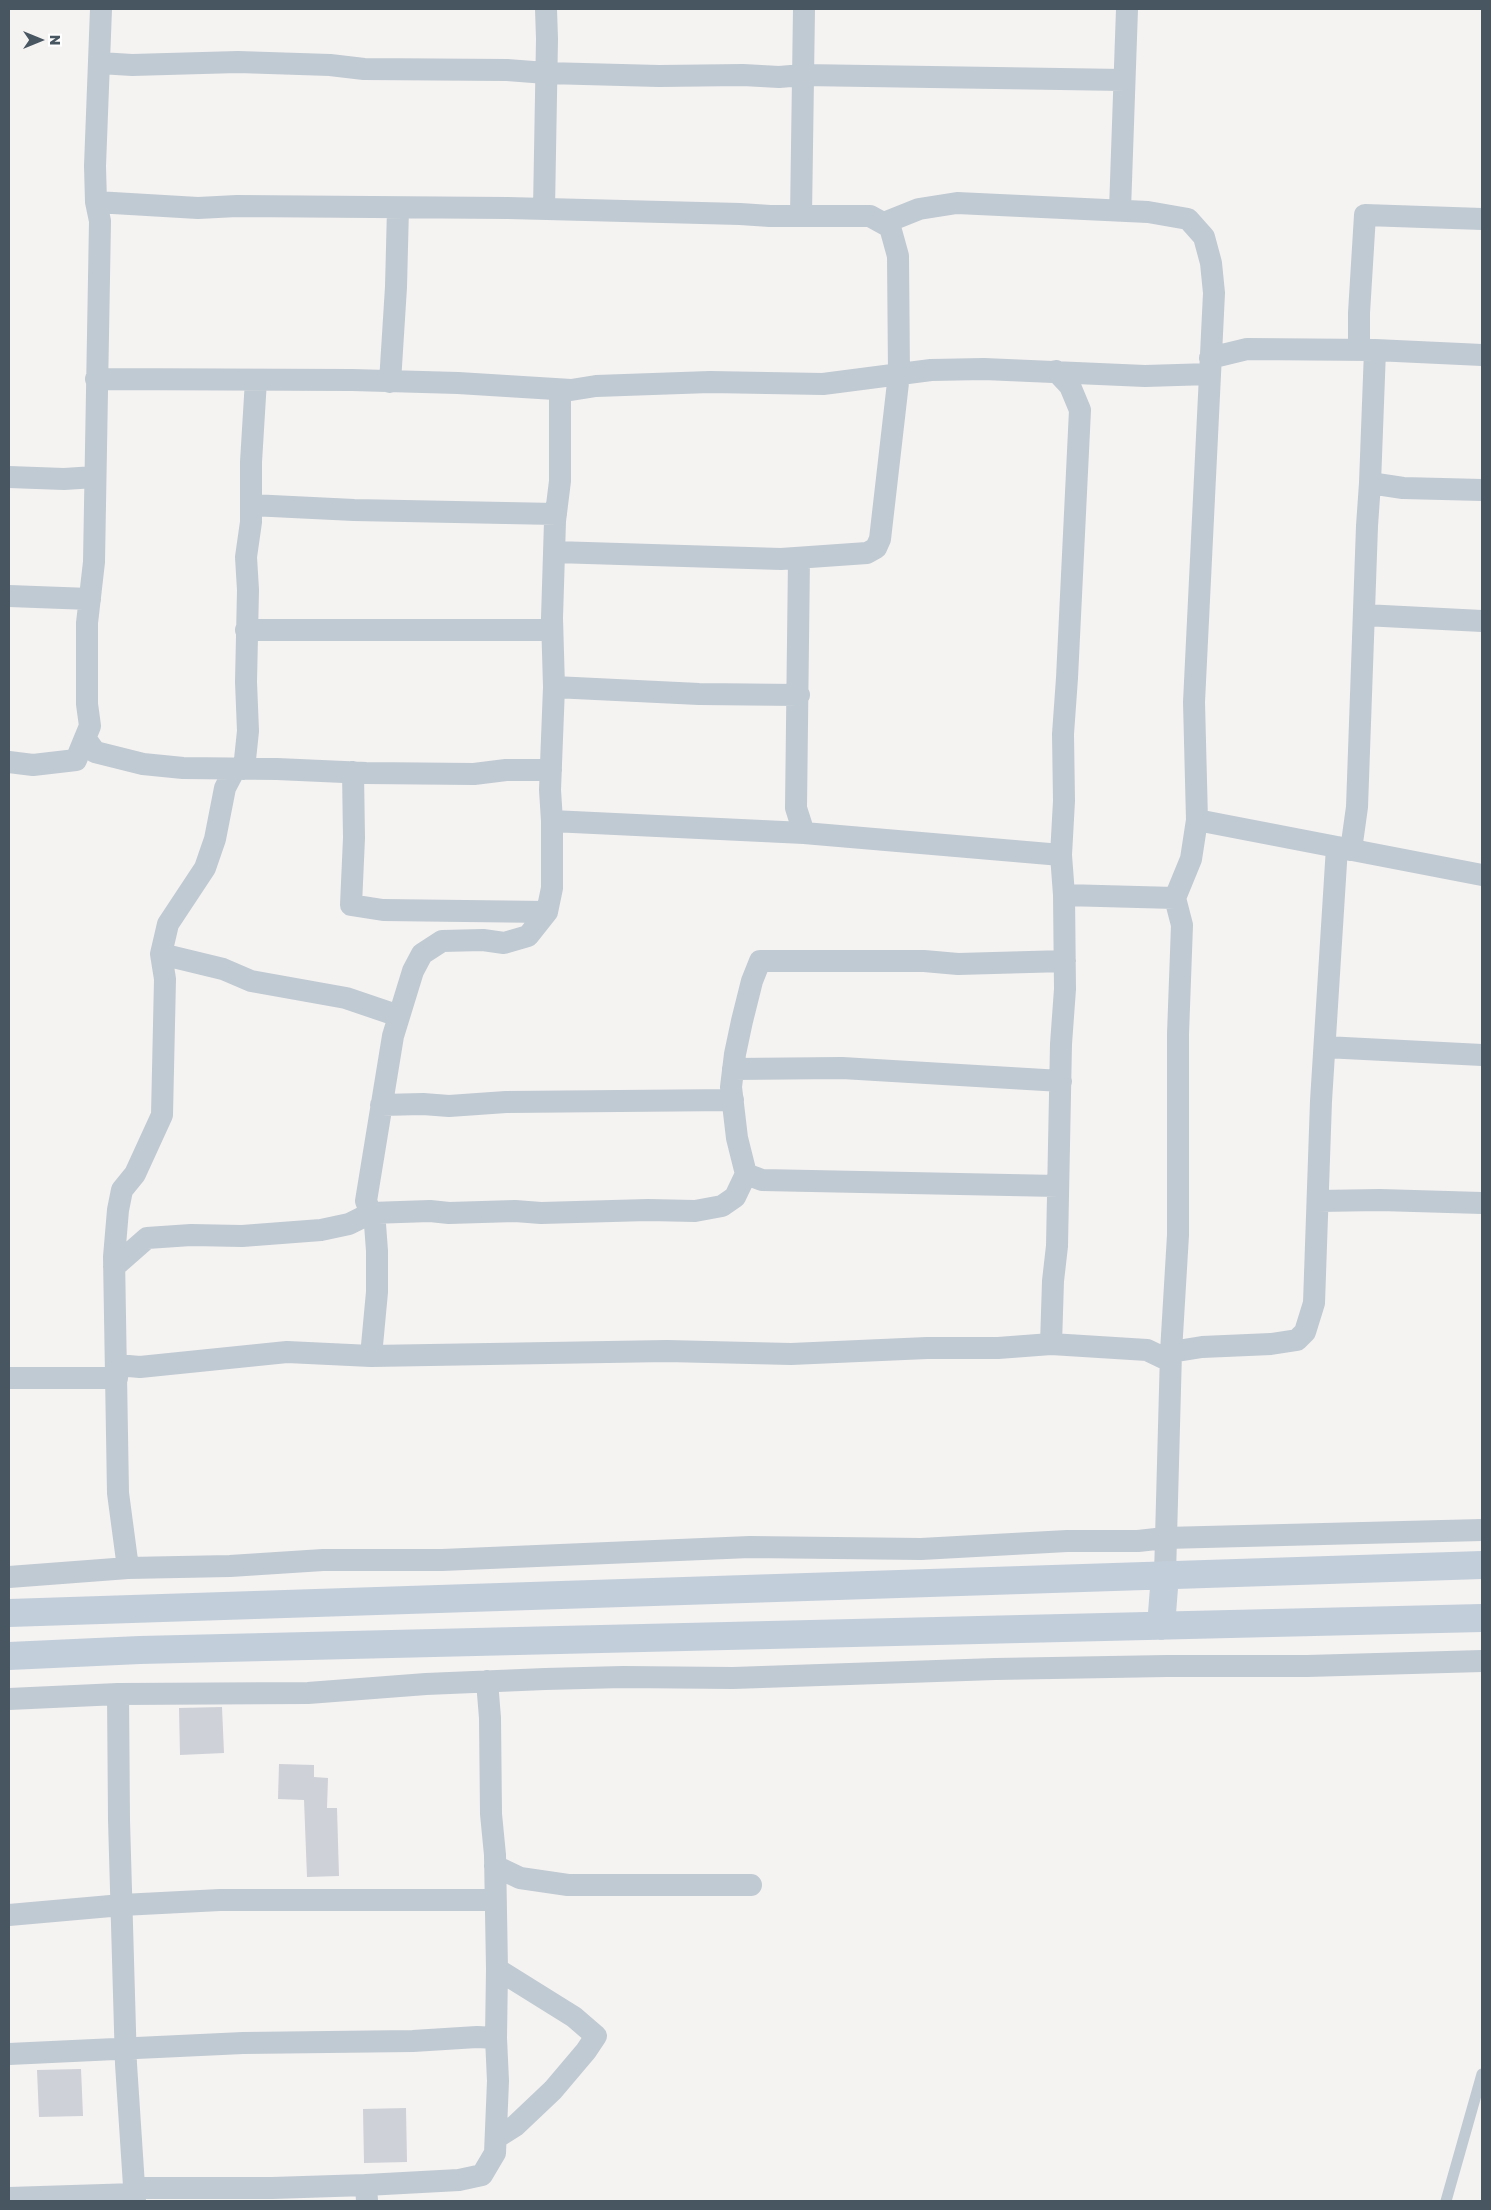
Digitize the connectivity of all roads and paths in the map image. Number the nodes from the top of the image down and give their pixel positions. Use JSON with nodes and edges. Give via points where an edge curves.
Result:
{"nodes":[{"id":1,"x":100,"y":9,"type":"edge"},
{"id":2,"x":546,"y":9,"type":"edge"},
{"id":3,"x":804,"y":9,"type":"edge"},
{"id":4,"x":1127,"y":9,"type":"edge"},
{"id":5,"x":100,"y":63,"type":"junction"},
{"id":6,"x":546,"y":73,"type":"junction"},
{"id":7,"x":803,"y":75,"type":"junction"},
{"id":8,"x":1124,"y":80,"type":"junction"},
{"id":9,"x":96,"y":202,"type":"junction"},
{"id":10,"x":398,"y":208,"type":"junction"},
{"id":11,"x":544,"y":209,"type":"junction"},
{"id":12,"x":1120,"y":210,"type":"junction"},
{"id":13,"x":801,"y":216,"type":"junction"},
{"id":14,"x":1482,"y":219,"type":"edge"},
{"id":15,"x":884,"y":223,"type":"junction"},
{"id":16,"x":1367,"y":350,"type":"junction"},
{"id":17,"x":1482,"y":355,"type":"edge"},
{"id":18,"x":1210,"y":366,"type":"junction"},
{"id":19,"x":1056,"y":371,"type":"junction"},
{"id":20,"x":899,"y":374,"type":"junction"},
{"id":21,"x":96,"y":379,"type":"junction"},
{"id":22,"x":256,"y":380,"type":"junction"},
{"id":23,"x":390,"y":382,"type":"junction"},
{"id":24,"x":560,"y":390,"type":"junction"},
{"id":25,"x":9,"y":477,"type":"edge"},
{"id":26,"x":94,"y":477,"type":"junction"},
{"id":27,"x":1370,"y":483,"type":"junction"},
{"id":28,"x":1482,"y":490,"type":"edge"},
{"id":29,"x":251,"y":505,"type":"junction"},
{"id":30,"x":556,"y":514,"type":"junction"},
{"id":31,"x":555,"y":552,"type":"junction"},
{"id":32,"x":799,"y":558,"type":"junction"},
{"id":33,"x":9,"y":596,"type":"edge"},
{"id":34,"x":90,"y":599,"type":"junction"},
{"id":35,"x":1364,"y":615,"type":"junction"},
{"id":36,"x":1482,"y":621,"type":"edge"},
{"id":37,"x":246,"y":630,"type":"junction"},
{"id":38,"x":552,"y":630,"type":"junction"},
{"id":39,"x":554,"y":687,"type":"junction"},
{"id":40,"x":799,"y":695,"type":"junction"},
{"id":41,"x":85,"y":738,"type":"junction"},
{"id":42,"x":9,"y":762,"type":"edge"},
{"id":43,"x":240,"y":769,"type":"junction"},
{"id":44,"x":551,"y":770,"type":"junction"},
{"id":45,"x":353,"y":772,"type":"junction"},
{"id":46,"x":1197,"y":820,"type":"junction"},
{"id":47,"x":552,"y":821,"type":"junction"},
{"id":48,"x":804,"y":833,"type":"junction"},
{"id":49,"x":1344,"y":848,"type":"junction"},
{"id":50,"x":1061,"y":855,"type":"junction"},
{"id":51,"x":1482,"y":875,"type":"edge"},
{"id":52,"x":1064,"y":895,"type":"junction"},
{"id":53,"x":1175,"y":898,"type":"junction"},
{"id":54,"x":547,"y":912,"type":"junction"},
{"id":55,"x":161,"y":954,"type":"junction"},
{"id":56,"x":1065,"y":961,"type":"junction"},
{"id":57,"x":399,"y":1016,"type":"junction"},
{"id":58,"x":1325,"y":1047,"type":"junction"},
{"id":59,"x":1482,"y":1055,"type":"edge"},
{"id":60,"x":733,"y":1070,"type":"junction"},
{"id":61,"x":1061,"y":1081,"type":"junction"},
{"id":62,"x":733,"y":1100,"type":"junction"},
{"id":63,"x":381,"y":1105,"type":"junction"},
{"id":64,"x":746,"y":1174,"type":"junction"},
{"id":65,"x":1058,"y":1186,"type":"junction"},
{"id":66,"x":1318,"y":1201,"type":"junction"},
{"id":67,"x":1482,"y":1203,"type":"edge"},
{"id":68,"x":371,"y":1213,"type":"junction"},
{"id":69,"x":114,"y":1267,"type":"junction"},
{"id":70,"x":1051,"y":1344,"type":"junction"},
{"id":71,"x":371,"y":1356,"type":"junction"},
{"id":72,"x":1171,"y":1357,"type":"junction"},
{"id":73,"x":117,"y":1372,"type":"junction"},
{"id":74,"x":9,"y":1378,"type":"edge"},
{"id":75,"x":1482,"y":1530,"type":"edge"},
{"id":76,"x":1165,"y":1538,"type":"junction"},
{"id":77,"x":1482,"y":1565,"type":"edge"},
{"id":78,"x":128,"y":1568,"type":"junction"},
{"id":79,"x":1165,"y":1575,"type":"junction"},
{"id":80,"x":9,"y":1578,"type":"edge"},
{"id":81,"x":9,"y":1613,"type":"edge"},
{"id":82,"x":1482,"y":1618,"type":"edge"},
{"id":83,"x":1161,"y":1626,"type":"junction"},
{"id":84,"x":9,"y":1656,"type":"edge"},
{"id":85,"x":1482,"y":1660,"type":"edge"},
{"id":86,"x":487,"y":1681,"type":"junction"},
{"id":87,"x":118,"y":1694,"type":"junction"},
{"id":88,"x":9,"y":1699,"type":"edge"},
{"id":89,"x":495,"y":1866,"type":"junction"},
{"id":90,"x":751,"y":1885,"type":"dead end"},
{"id":91,"x":495,"y":1900,"type":"junction"},
{"id":92,"x":122,"y":1904,"type":"junction"},
{"id":93,"x":9,"y":1915,"type":"edge"},
{"id":94,"x":497,"y":1969,"type":"junction"},
{"id":95,"x":496,"y":2038,"type":"junction"},
{"id":96,"x":126,"y":2048,"type":"junction"},
{"id":97,"x":9,"y":2054,"type":"edge"},
{"id":98,"x":1482,"y":2074,"type":"edge"},
{"id":99,"x":496,"y":2138,"type":"junction"},
{"id":100,"x":367,"y":2193,"type":"edge"},
{"id":101,"x":135,"y":2194,"type":"edge"},
{"id":102,"x":9,"y":2198,"type":"edge"},
{"id":103,"x":1446,"y":2201,"type":"edge"}],
"edges":[{"from":1,"to":5,"type":"street"},
{"from":2,"to":6,"type":"street"},
{"from":3,"to":7,"type":"street"},
{"from":4,"to":8,"type":"street"},
{"from":5,"to":6,"type":"street","via":[[238,62]]},
{"from":5,"to":9,"type":"street"},
{"from":6,"to":7,"type":"street"},
{"from":6,"to":11,"type":"street"},
{"from":7,"to":8,"type":"street"},
{"from":7,"to":13,"type":"street"},
{"from":8,"to":12,"type":"street"},
{"from":9,"to":10,"type":"street","via":[[198,208]]},
{"from":9,"to":21,"type":"street","via":[[100,221]]},
{"from":10,"to":11,"type":"street"},
{"from":10,"to":23,"type":"street"},
{"from":11,"to":13,"type":"street"},
{"from":12,"to":15,"type":"street","via":[[957,203],[919,209]]},
{"from":12,"to":18,"type":"street","via":[[1188,218],[1204,237],[1214,293]]},
{"from":13,"to":15,"type":"street","via":[[870,216]]},
{"from":14,"to":16,"type":"street","via":[[1365,215],[1359,313]]},
{"from":15,"to":20,"type":"street","via":[[890,227],[898,256]]},
{"from":16,"to":17,"type":"street"},
{"from":16,"to":18,"type":"street","via":[[1247,349]]},
{"from":16,"to":27,"type":"street"},
{"from":18,"to":19,"type":"street","via":[[1145,376]]},
{"from":18,"to":46,"type":"street","via":[[1194,702]]},
{"from":19,"to":20,"type":"street","via":[[931,370]]},
{"from":19,"to":50,"type":"street","via":[[1070,386],[1080,410],[1062,734],[1064,801]]},
{"from":20,"to":24,"type":"street","via":[[823,384],[710,382]]},
{"from":20,"to":32,"type":"street","via":[[880,539],[876,548],[867,553]]},
{"from":21,"to":22,"type":"street"},
{"from":21,"to":26,"type":"street"},
{"from":22,"to":23,"type":"street"},
{"from":22,"to":29,"type":"street"},
{"from":23,"to":24,"type":"street"},
{"from":24,"to":30,"type":"street","via":[[560,481]]},
{"from":25,"to":26,"type":"street"},
{"from":26,"to":34,"type":"street","via":[[94,562]]},
{"from":27,"to":28,"type":"street","via":[[1403,488]]},
{"from":27,"to":35,"type":"street"},
{"from":29,"to":30,"type":"street"},
{"from":29,"to":37,"type":"street","via":[[246,557]]},
{"from":30,"to":31,"type":"street"},
{"from":31,"to":32,"type":"street"},
{"from":31,"to":38,"type":"street"},
{"from":32,"to":40,"type":"street"},
{"from":33,"to":34,"type":"street"},
{"from":34,"to":41,"type":"street","via":[[87,624],[90,726]]},
{"from":35,"to":36,"type":"street"},
{"from":35,"to":49,"type":"street","via":[[1357,807]]},
{"from":37,"to":38,"type":"street"},
{"from":37,"to":43,"type":"street","via":[[248,731]]},
{"from":38,"to":39,"type":"street"},
{"from":39,"to":40,"type":"street"},
{"from":39,"to":44,"type":"street"},
{"from":40,"to":48,"type":"street","via":[[796,808]]},
{"from":41,"to":42,"type":"street","via":[[76,760],[33,764]]},
{"from":41,"to":43,"type":"street","via":[[95,752],[143,764]]},
{"from":43,"to":45,"type":"street"},
{"from":43,"to":55,"type":"street","via":[[225,788],[215,839],[205,868],[168,924]]},
{"from":44,"to":45,"type":"street","via":[[474,774]]},
{"from":44,"to":47,"type":"street"},
{"from":45,"to":54,"type":"street","via":[[351,905],[384,910]]},
{"from":46,"to":49,"type":"street"},
{"from":46,"to":53,"type":"street","via":[[1191,859]]},
{"from":47,"to":48,"type":"street"},
{"from":47,"to":54,"type":"street","via":[[552,888]]},
{"from":48,"to":50,"type":"street"},
{"from":49,"to":51,"type":"street"},
{"from":49,"to":58,"type":"street"},
{"from":50,"to":52,"type":"street"},
{"from":52,"to":53,"type":"street"},
{"from":52,"to":56,"type":"street"},
{"from":53,"to":72,"type":"street","via":[[1182,925],[1182,944],[1178,1034],[1178,1234]]},
{"from":54,"to":57,"type":"street","via":[[528,936],[504,943],[442,941],[422,954]]},
{"from":55,"to":57,"type":"street","via":[[251,981],[346,998]]},
{"from":55,"to":69,"type":"street","via":[[165,979],[162,1115],[135,1174],[122,1190]]},
{"from":56,"to":60,"type":"street","via":[[958,964],[760,961],[752,981]]},
{"from":56,"to":61,"type":"street"},
{"from":57,"to":63,"type":"street"},
{"from":58,"to":59,"type":"street"},
{"from":58,"to":66,"type":"street"},
{"from":60,"to":61,"type":"street","via":[[842,1068]]},
{"from":60,"to":62,"type":"street"},
{"from":61,"to":65,"type":"street"},
{"from":62,"to":63,"type":"street"},
{"from":62,"to":64,"type":"street"},
{"from":63,"to":68,"type":"street","via":[[366,1201]]},
{"from":64,"to":65,"type":"street","via":[[762,1180],[801,1182]]},
{"from":64,"to":68,"type":"street","via":[[735,1197],[722,1206],[695,1211],[449,1213],[430,1210]]},
{"from":65,"to":70,"type":"street"},
{"from":66,"to":67,"type":"street"},
{"from":66,"to":72,"type":"street","via":[[1314,1303],[1305,1332],[1297,1340],[1202,1347]]},
{"from":68,"to":69,"type":"street","via":[[349,1224],[321,1230],[147,1238]]},
{"from":68,"to":71,"type":"street","via":[[375,1224],[377,1292]]},
{"from":69,"to":73,"type":"street"},
{"from":70,"to":71,"type":"street","via":[[791,1354],[667,1351]]},
{"from":70,"to":72,"type":"street","via":[[1147,1350]]},
{"from":71,"to":73,"type":"street","via":[[287,1352]]},
{"from":72,"to":76,"type":"street"},
{"from":73,"to":74,"type":"street"},
{"from":73,"to":78,"type":"street","via":[[118,1493]]},
{"from":75,"to":76,"type":"street"},
{"from":76,"to":78,"type":"street","via":[[921,1549],[750,1547],[442,1560],[323,1560]]},
{"from":76,"to":79,"type":"street"},
{"from":77,"to":79,"type":"street"},
{"from":78,"to":80,"type":"street"},
{"from":79,"to":81,"type":"street"},
{"from":79,"to":83,"type":"street"},
{"from":82,"to":83,"type":"street"},
{"from":83,"to":84,"type":"street","via":[[140,1650]]},
{"from":85,"to":86,"type":"street","via":[[1402,1665],[1167,1666]]},
{"from":86,"to":87,"type":"street","via":[[308,1693]]},
{"from":86,"to":89,"type":"street"},
{"from":87,"to":88,"type":"street"},
{"from":87,"to":92,"type":"street"},
{"from":89,"to":90,"type":"street","via":[[520,1878],[568,1885]]},
{"from":89,"to":91,"type":"street"},
{"from":91,"to":92,"type":"street","via":[[220,1900]]},
{"from":91,"to":94,"type":"street"},
{"from":92,"to":93,"type":"street"},
{"from":92,"to":96,"type":"street"},
{"from":94,"to":95,"type":"street"},
{"from":94,"to":99,"type":"street","via":[[574,2017],[596,2036],[553,2090],[515,2126]]},
{"from":95,"to":96,"type":"street"},
{"from":95,"to":99,"type":"street"},
{"from":96,"to":97,"type":"street"},
{"from":96,"to":101,"type":"street"},
{"from":98,"to":103,"type":"lane"},
{"from":99,"to":100,"type":"street","via":[[495,2153],[482,2175]]},
{"from":100,"to":101,"type":"street","via":[[272,2188]]},
{"from":101,"to":102,"type":"street"}]}
